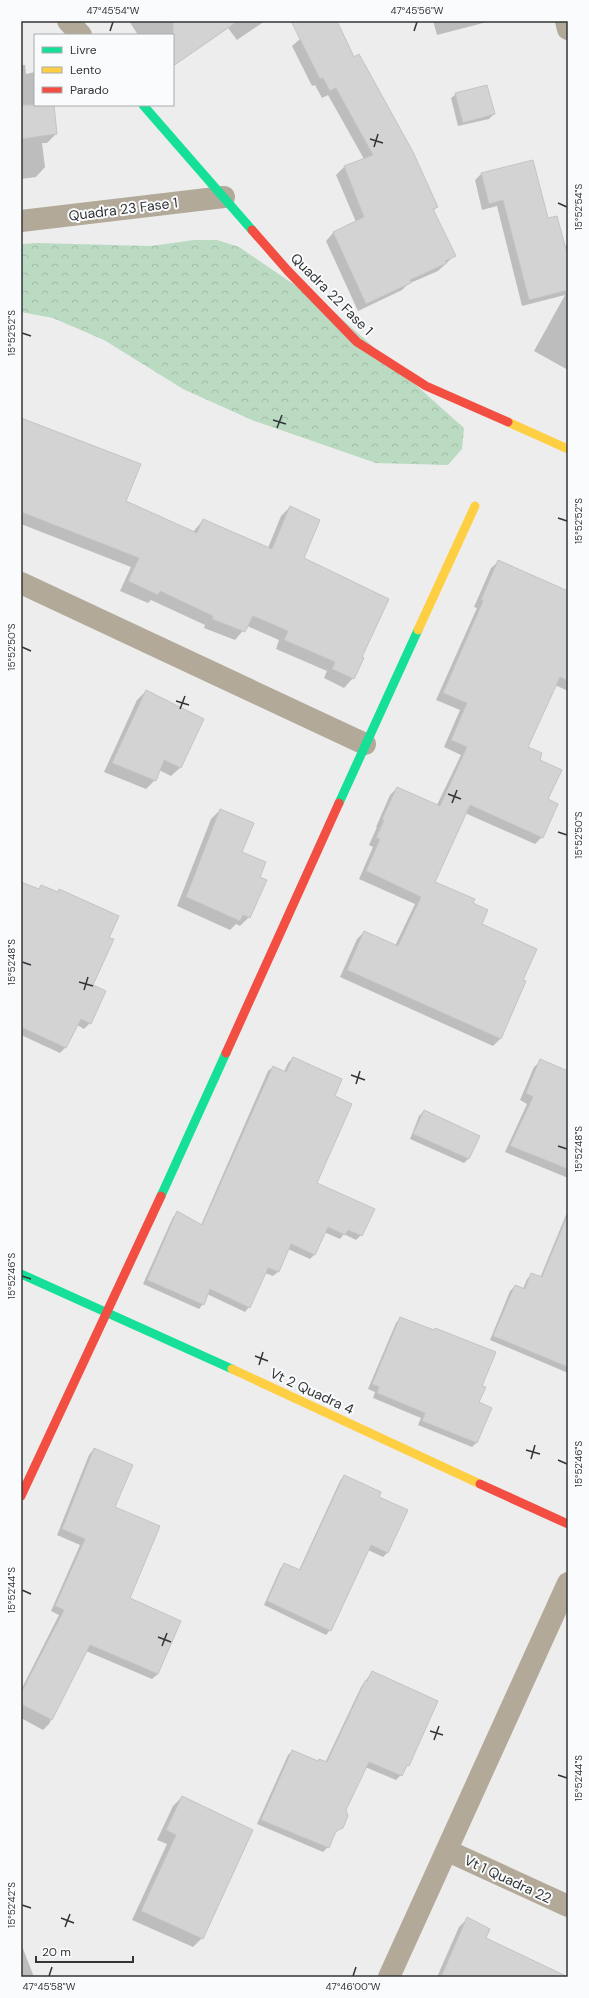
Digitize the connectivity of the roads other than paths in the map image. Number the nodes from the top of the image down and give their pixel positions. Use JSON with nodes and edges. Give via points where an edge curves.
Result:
{"nodes":[{"id":1,"x":68,"y":21,"type":"edge"},
{"id":2,"x":566,"y":21,"type":"edge"},
{"id":3,"x":568,"y":29,"type":"edge"},
{"id":4,"x":79,"y":34,"type":"edge"},
{"id":5,"x":144,"y":106,"type":"edge"},
{"id":6,"x":224,"y":197,"type":"junction"},
{"id":7,"x":21,"y":221,"type":"edge"},
{"id":8,"x":568,"y":449,"type":"edge"},
{"id":9,"x":475,"y":506,"type":"dead end"},
{"id":10,"x":21,"y":583,"type":"edge"},
{"id":11,"x":365,"y":744,"type":"junction"},
{"id":12,"x":21,"y":1274,"type":"edge"},
{"id":13,"x":108,"y":1312,"type":"junction"},
{"id":14,"x":21,"y":1496,"type":"edge"},
{"id":15,"x":568,"y":1524,"type":"edge"},
{"id":16,"x":568,"y":1583,"type":"edge"},
{"id":17,"x":448,"y":1851,"type":"junction"},
{"id":18,"x":568,"y":1906,"type":"edge"},
{"id":19,"x":390,"y":1977,"type":"edge"}],
"edges":[{"from":1,"to":4,"type":"street"},
{"from":2,"to":3,"type":"street"},
{"from":5,"to":6,"type":"street","name":"Quadra 22 Fase 1"},
{"from":6,"to":7,"type":"street","name":"Quadra 23 Fase 1"},
{"from":6,"to":8,"type":"street","name":"Quadra 22 Fase 1","via":[[288,271],[357,342],[426,386]]},
{"from":9,"to":11,"type":"street"},
{"from":10,"to":11,"type":"street"},
{"from":11,"to":13,"type":"street"},
{"from":12,"to":13,"type":"street","name":"Vt 2 Quadra 4"},
{"from":13,"to":14,"type":"street"},
{"from":13,"to":15,"type":"street","name":"Vt 2 Quadra 4"},
{"from":16,"to":17,"type":"street"},
{"from":17,"to":18,"type":"street","name":"Vt 1 Quadra 22"},
{"from":17,"to":19,"type":"street"}]}
